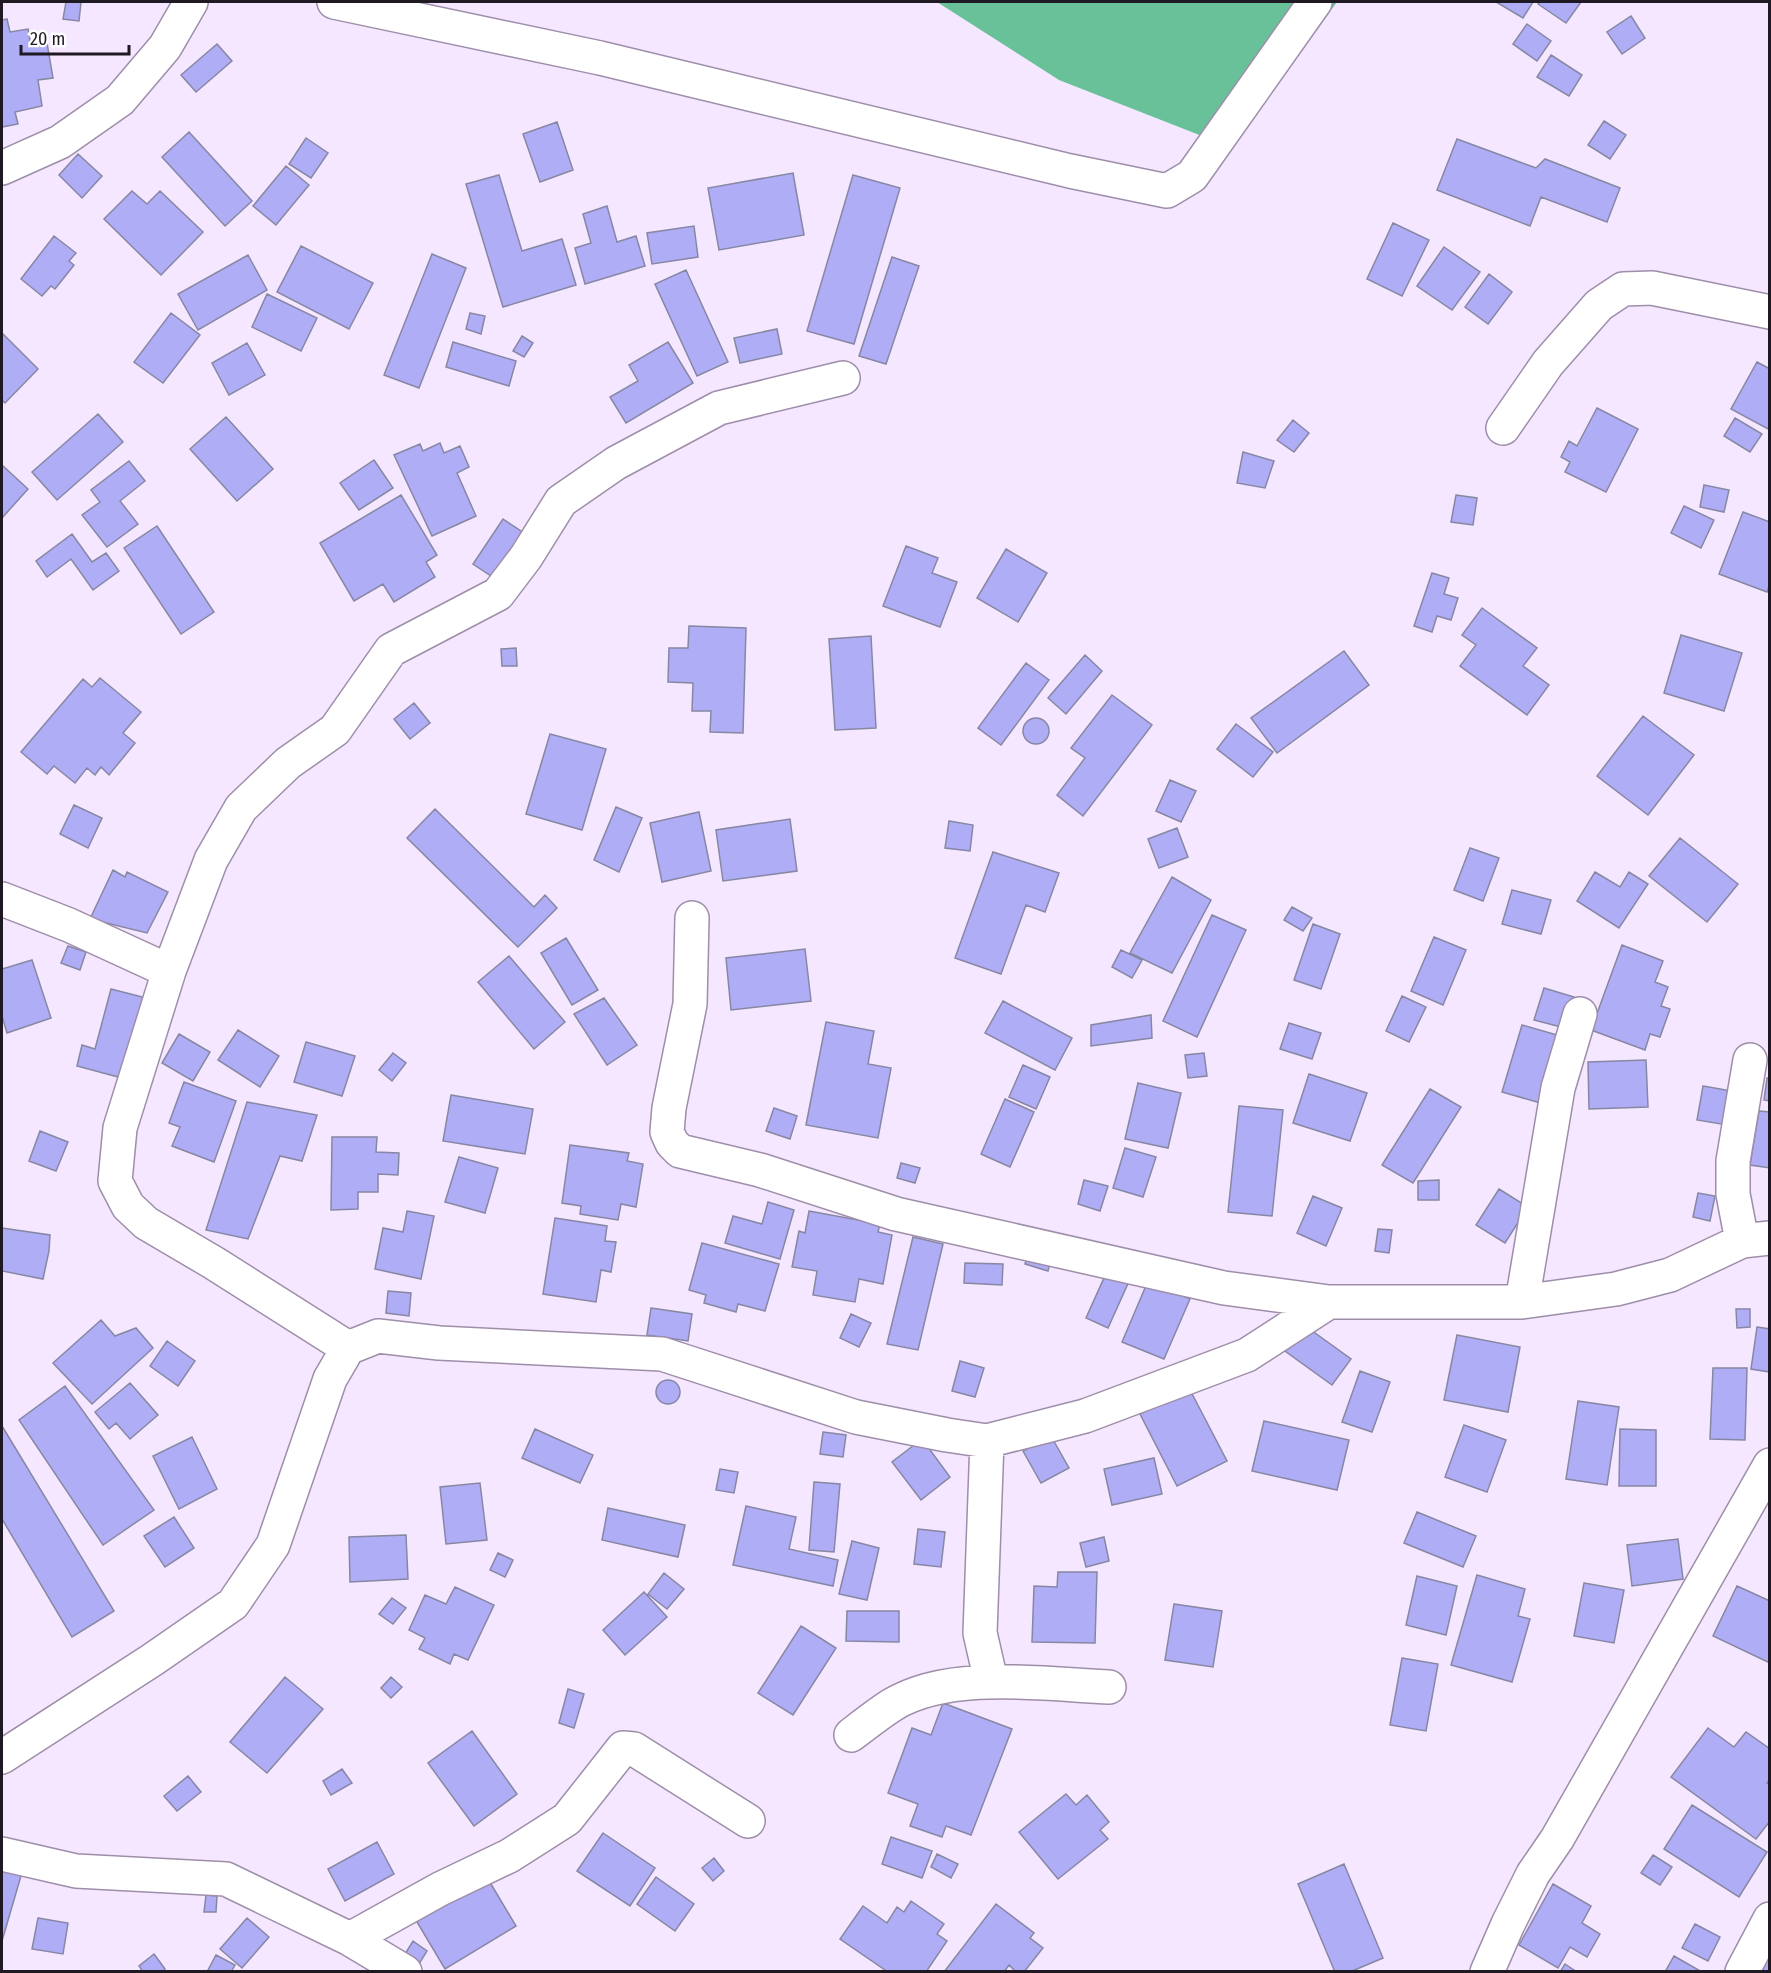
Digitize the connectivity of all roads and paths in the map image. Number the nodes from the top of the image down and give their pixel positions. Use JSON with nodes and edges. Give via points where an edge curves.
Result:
{"nodes":[{"id":1,"x":191,"y":2,"type":"edge"},
{"id":2,"x":334,"y":2,"type":"edge"},
{"id":3,"x":1315,"y":2,"type":"edge"},
{"id":4,"x":2,"y":168,"type":"edge"},
{"id":5,"x":1770,"y":312,"type":"edge"},
{"id":6,"x":843,"y":378,"type":"dead end"},
{"id":7,"x":1503,"y":428,"type":"dead end"},
{"id":8,"x":2,"y":899,"type":"edge"},
{"id":9,"x":692,"y":918,"type":"dead end"},
{"id":10,"x":169,"y":971,"type":"junction"},
{"id":11,"x":1580,"y":1014,"type":"dead end"},
{"id":12,"x":1750,"y":1060,"type":"dead end"},
{"id":13,"x":1756,"y":1240,"type":"edge"},
{"id":14,"x":1329,"y":1302,"type":"junction"},
{"id":15,"x":1522,"y":1302,"type":"junction"},
{"id":16,"x":348,"y":1348,"type":"junction"},
{"id":17,"x":987,"y":1441,"type":"junction"},
{"id":18,"x":1770,"y":1465,"type":"edge"},
{"id":19,"x":991,"y":1681,"type":"junction"},
{"id":20,"x":1109,"y":1687,"type":"dead end"},
{"id":21,"x":851,"y":1735,"type":"dead end"},
{"id":22,"x":2,"y":1757,"type":"edge"},
{"id":23,"x":748,"y":1821,"type":"dead end"},
{"id":24,"x":2,"y":1854,"type":"edge"},
{"id":25,"x":1770,"y":1919,"type":"edge"},
{"id":26,"x":350,"y":1939,"type":"junction"},
{"id":27,"x":405,"y":1971,"type":"edge"},
{"id":28,"x":1487,"y":1971,"type":"edge"},
{"id":29,"x":1742,"y":1971,"type":"edge"}],
"edges":[{"from":1,"to":4,"type":"street","via":[[165,47],[120,100],[60,142]]},
{"from":2,"to":3,"type":"street","via":[[600,58],[1167,191],[1192,176]]},
{"from":5,"to":7,"type":"street","via":[[1652,288],[1623,289],[1599,304],[1548,363]]},
{"from":6,"to":10,"type":"street","via":[[719,408],[616,463],[561,501],[498,594],[391,650],[335,730],[288,763],[241,808],[210,860]]},
{"from":8,"to":10,"type":"street"},
{"from":9,"to":14,"type":"street","via":[[690,1004],[667,1132],[680,1151],[760,1170],[896,1214],[1224,1288]]},
{"from":10,"to":16,"type":"street","via":[[120,1128],[115,1181],[128,1206],[146,1223]]},
{"from":11,"to":15,"type":"street","via":[[1558,1088]]},
{"from":12,"to":13,"type":"street","via":[[1733,1161],[1733,1194]]},
{"from":13,"to":15,"type":"street","via":[[1670,1275],[1616,1289]]},
{"from":14,"to":15,"type":"street"},
{"from":14,"to":17,"type":"street","via":[[1247,1355],[1085,1416]]},
{"from":16,"to":17,"type":"street","via":[[378,1336],[439,1343],[662,1354],[856,1417]]},
{"from":16,"to":22,"type":"street","via":[[330,1379],[273,1545],[233,1604]]},
{"from":17,"to":19,"type":"street","via":[[980,1633]]},
{"from":18,"to":28,"type":"street","via":[[1562,1830],[1533,1874]]},
{"from":19,"to":20,"type":"street"},
{"from":19,"to":21,"type":"street","via":[[940,1686],[893,1704]]},
{"from":23,"to":26,"type":"street","via":[[634,1749],[622,1748],[567,1819],[509,1856]]},
{"from":24,"to":26,"type":"street","via":[[76,1871],[226,1879]]},
{"from":25,"to":29,"type":"street"},
{"from":26,"to":27,"type":"street"}]}
